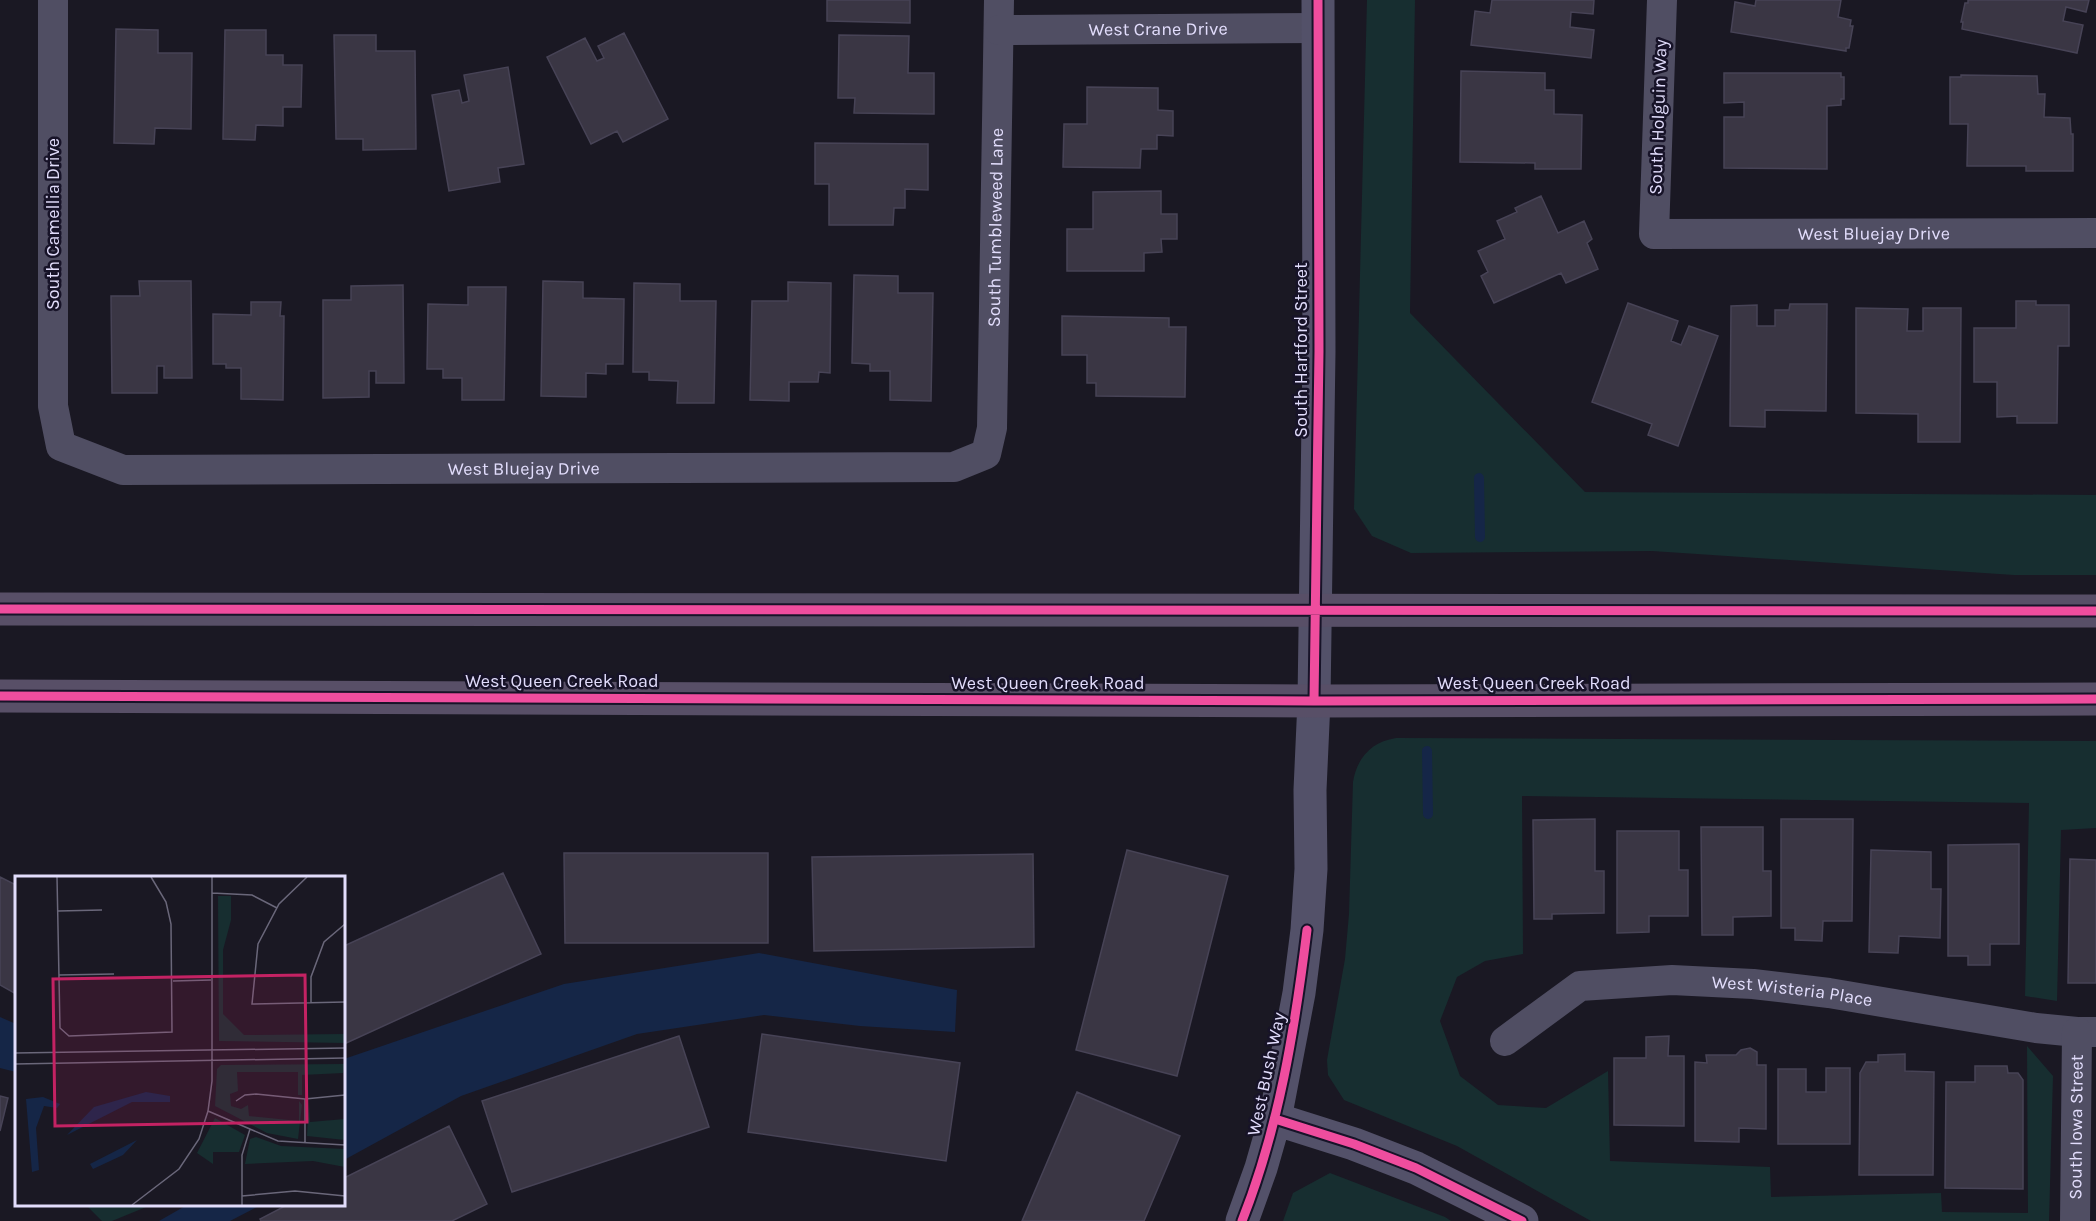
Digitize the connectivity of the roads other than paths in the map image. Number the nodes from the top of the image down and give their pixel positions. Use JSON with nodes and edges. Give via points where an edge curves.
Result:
{"nodes":[{"id":1,"x":53,"y":0,"type":"edge"},
{"id":2,"x":999,"y":0,"type":"edge"},
{"id":3,"x":1662,"y":0,"type":"edge"},
{"id":4,"x":1318,"y":14,"type":"edge"},
{"id":5,"x":999,"y":30,"type":"junction"},
{"id":6,"x":2096,"y":233,"type":"edge"},
{"id":7,"x":1654,"y":234,"type":"joint"},
{"id":8,"x":61,"y":446,"type":"joint"},
{"id":9,"x":986,"y":454,"type":"joint"},
{"id":10,"x":0,"y":609,"type":"edge"},
{"id":11,"x":2096,"y":611,"type":"edge"},
{"id":12,"x":1314,"y":612,"type":"junction"},
{"id":13,"x":0,"y":696,"type":"edge"},
{"id":14,"x":2096,"y":699,"type":"edge"},
{"id":15,"x":1314,"y":701,"type":"junction"},
{"id":16,"x":2086,"y":1032,"type":"edge"},
{"id":17,"x":1504,"y":1041,"type":"dead end"},
{"id":18,"x":1275,"y":1119,"type":"junction"},
{"id":19,"x":1242,"y":1221,"type":"edge"},
{"id":20,"x":1522,"y":1221,"type":"edge"},
{"id":21,"x":2075,"y":1221,"type":"edge"}],
"edges":[{"from":1,"to":8,"type":"street","name":"South Camellia Drive","via":[[53,406]]},
{"from":2,"to":5,"type":"street","name":"South Tumbleweed Lane"},
{"from":3,"to":7,"type":"street","name":"South Holguin Way"},
{"from":4,"to":5,"type":"street","name":"West Crane Drive"},
{"from":4,"to":12,"type":"street","name":"South Hartford Street","via":[[1319,351]]},
{"from":5,"to":9,"type":"street","name":"South Tumbleweed Lane","via":[[993,428]]},
{"from":6,"to":7,"type":"street","name":"West Bluejay Drive"},
{"from":8,"to":9,"type":"street","name":"West Bluejay Drive","via":[[123,471],[954,467]]},
{"from":10,"to":12,"type":"main road"},
{"from":11,"to":12,"type":"main road"},
{"from":12,"to":15,"type":"street","name":"South Hartford Street"},
{"from":13,"to":15,"type":"main road","name":"West Queen Creek Road"},
{"from":14,"to":15,"type":"main road","name":"West Queen Creek Road"},
{"from":15,"to":18,"type":"street","name":"West Bush Way","via":[[1307,930]]},
{"from":16,"to":17,"type":"street","name":"West Wisteria Place","via":[[2036,1028],[1829,993],[1672,980],[1580,986]]},
{"from":16,"to":21,"type":"street","name":"South Iowa Street"},
{"from":18,"to":19,"type":"street","name":"West Bush Way"},
{"from":18,"to":20,"type":"street","via":[[1416,1168]]}]}
